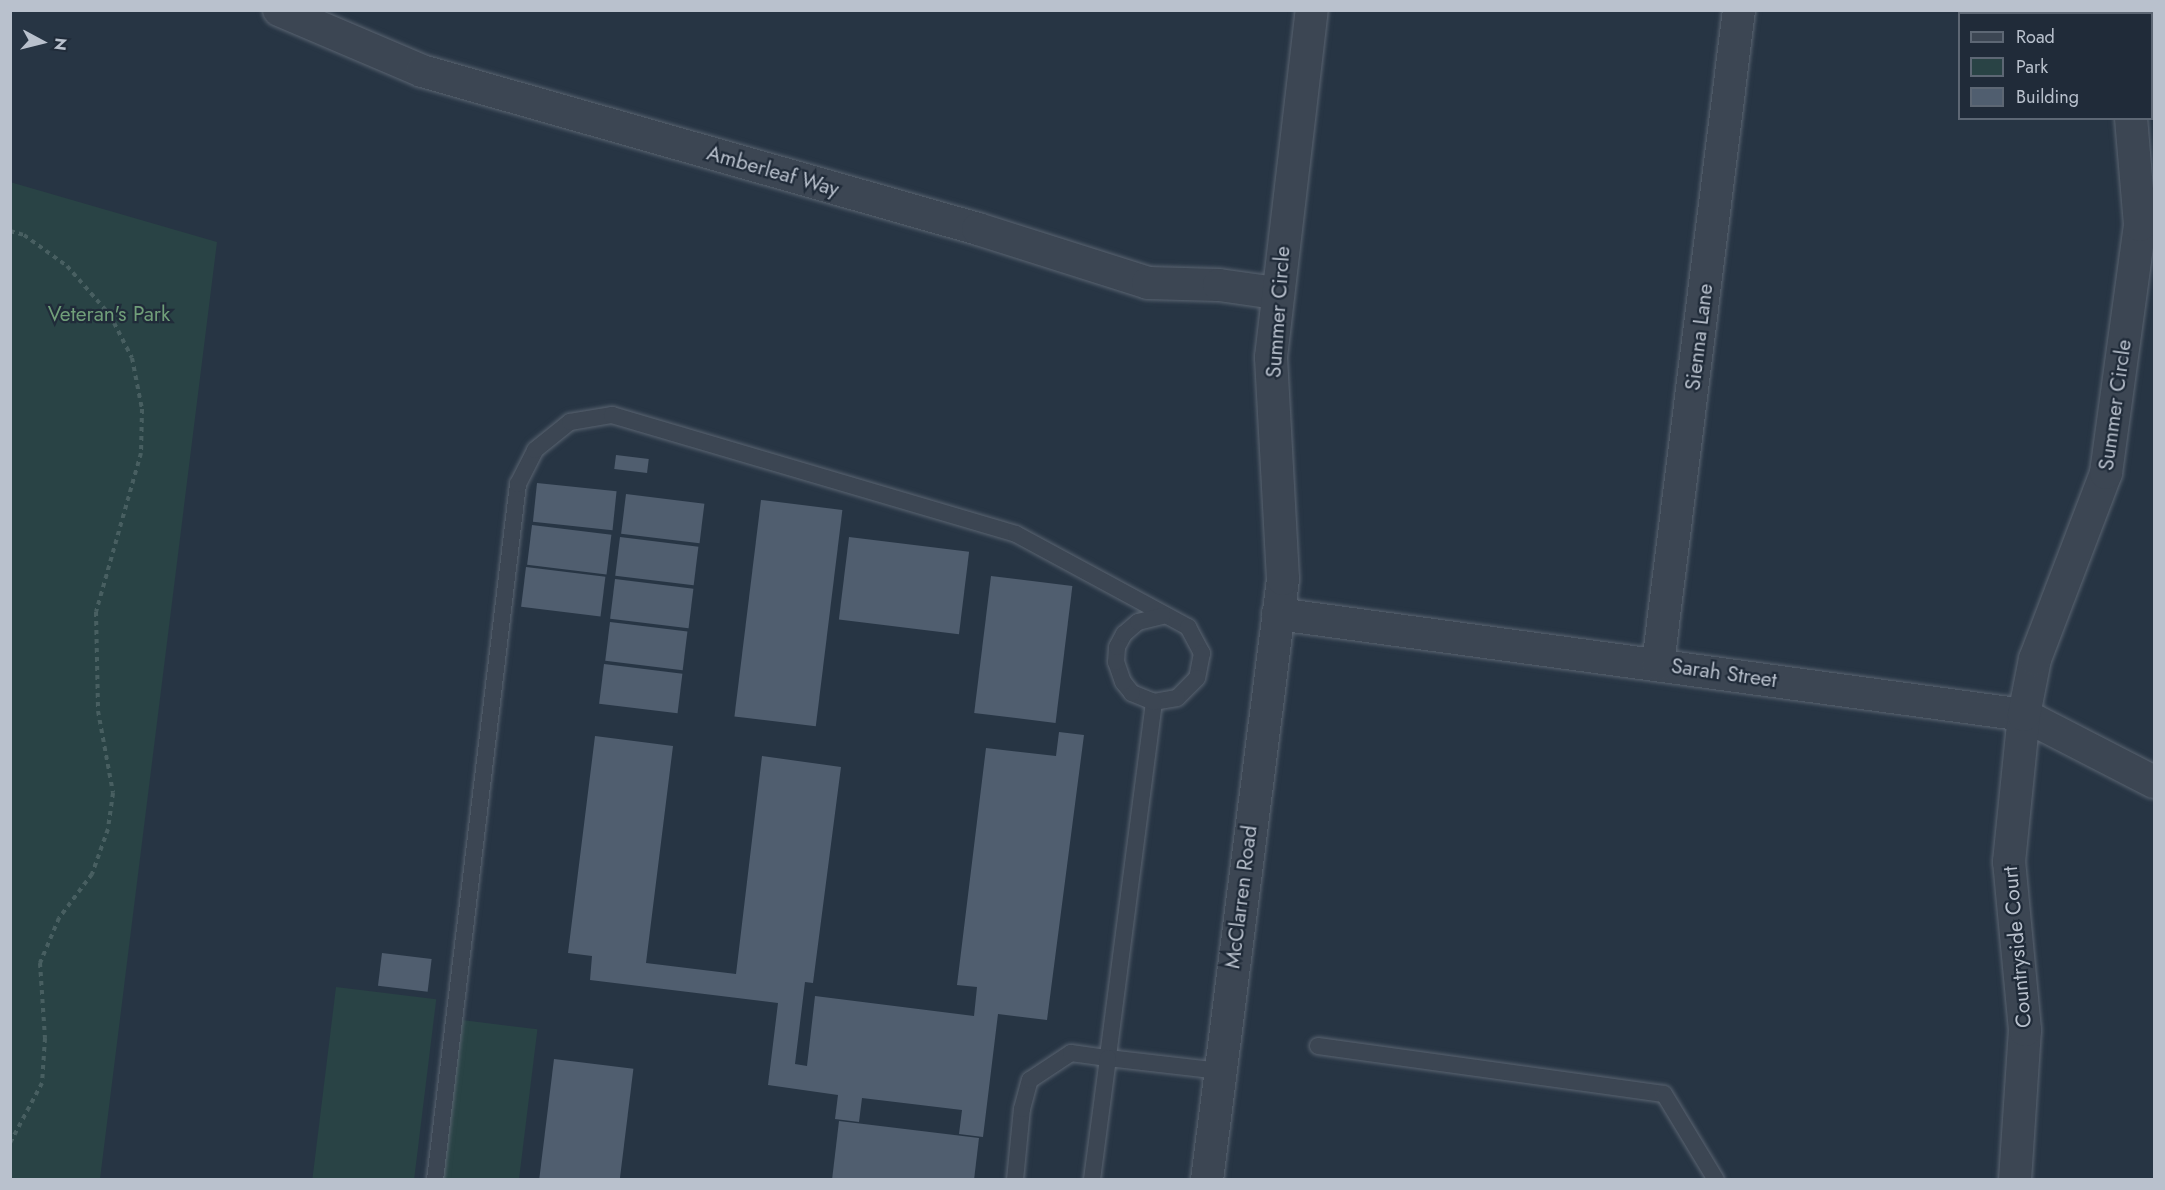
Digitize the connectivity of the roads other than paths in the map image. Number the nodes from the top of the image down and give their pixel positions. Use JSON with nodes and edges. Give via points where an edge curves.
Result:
{"nodes":[{"id":1,"x":279,"y":10,"type":"edge"},
{"id":2,"x":1312,"y":10,"type":"edge"},
{"id":3,"x":1740,"y":10,"type":"edge"},
{"id":4,"x":2131,"y":120,"type":"edge"},
{"id":5,"x":1276,"y":293,"type":"junction"},
{"id":6,"x":1278,"y":614,"type":"junction"},
{"id":7,"x":1162,"y":615,"type":"junction"},
{"id":8,"x":1658,"y":664,"type":"junction"},
{"id":9,"x":1154,"y":702,"type":"junction"},
{"id":10,"x":2024,"y":715,"type":"junction"},
{"id":11,"x":2154,"y":782,"type":"edge"},
{"id":12,"x":1318,"y":1046,"type":"dead end"},
{"id":13,"x":1108,"y":1058,"type":"junction"},
{"id":14,"x":1220,"y":1071,"type":"junction"},
{"id":15,"x":435,"y":1179,"type":"edge"},
{"id":16,"x":1015,"y":1179,"type":"edge"},
{"id":17,"x":1092,"y":1179,"type":"edge"},
{"id":18,"x":1207,"y":1179,"type":"edge"},
{"id":19,"x":1716,"y":1179,"type":"edge"},
{"id":20,"x":2015,"y":1179,"type":"edge"}],
"edges":[{"from":1,"to":5,"type":"street","name":"Amberleaf Way","via":[[422,71],[978,229],[1148,283],[1219,285]]},
{"from":2,"to":5,"type":"street","name":"Summer Circle"},
{"from":3,"to":8,"type":"street","name":"Sienna Lane"},
{"from":4,"to":10,"type":"street","name":"Summer Circle","via":[[2140,225],[2106,473],[2035,659]]},
{"from":5,"to":6,"type":"street","name":"Summer Circle","via":[[1271,357],[1283,579]]},
{"from":6,"to":8,"type":"street","name":"Sarah Street"},
{"from":6,"to":14,"type":"street","name":"McClarren Road"},
{"from":7,"to":9,"type":"lane","via":[[1138,622],[1124,634],[1116,662],[1132,693]]},
{"from":7,"to":9,"type":"lane","via":[[1188,627],[1197,639],[1202,664],[1188,691],[1177,698]]},
{"from":7,"to":15,"type":"lane","via":[[1016,534],[612,415],[570,422],[535,450],[518,484]]},
{"from":8,"to":10,"type":"street","name":"Sarah Street"},
{"from":9,"to":13,"type":"lane"},
{"from":10,"to":11,"type":"street","name":"Sarah Street"},
{"from":10,"to":20,"type":"street","name":"Countryside Court","via":[[2009,862],[2025,1030]]},
{"from":12,"to":19,"type":"lane","via":[[1664,1094]]},
{"from":13,"to":14,"type":"lane"},
{"from":13,"to":16,"type":"lane","via":[[1071,1053],[1030,1080],[1022,1109]]},
{"from":13,"to":17,"type":"lane"},
{"from":14,"to":18,"type":"street","name":"McClarren Road"}]}
